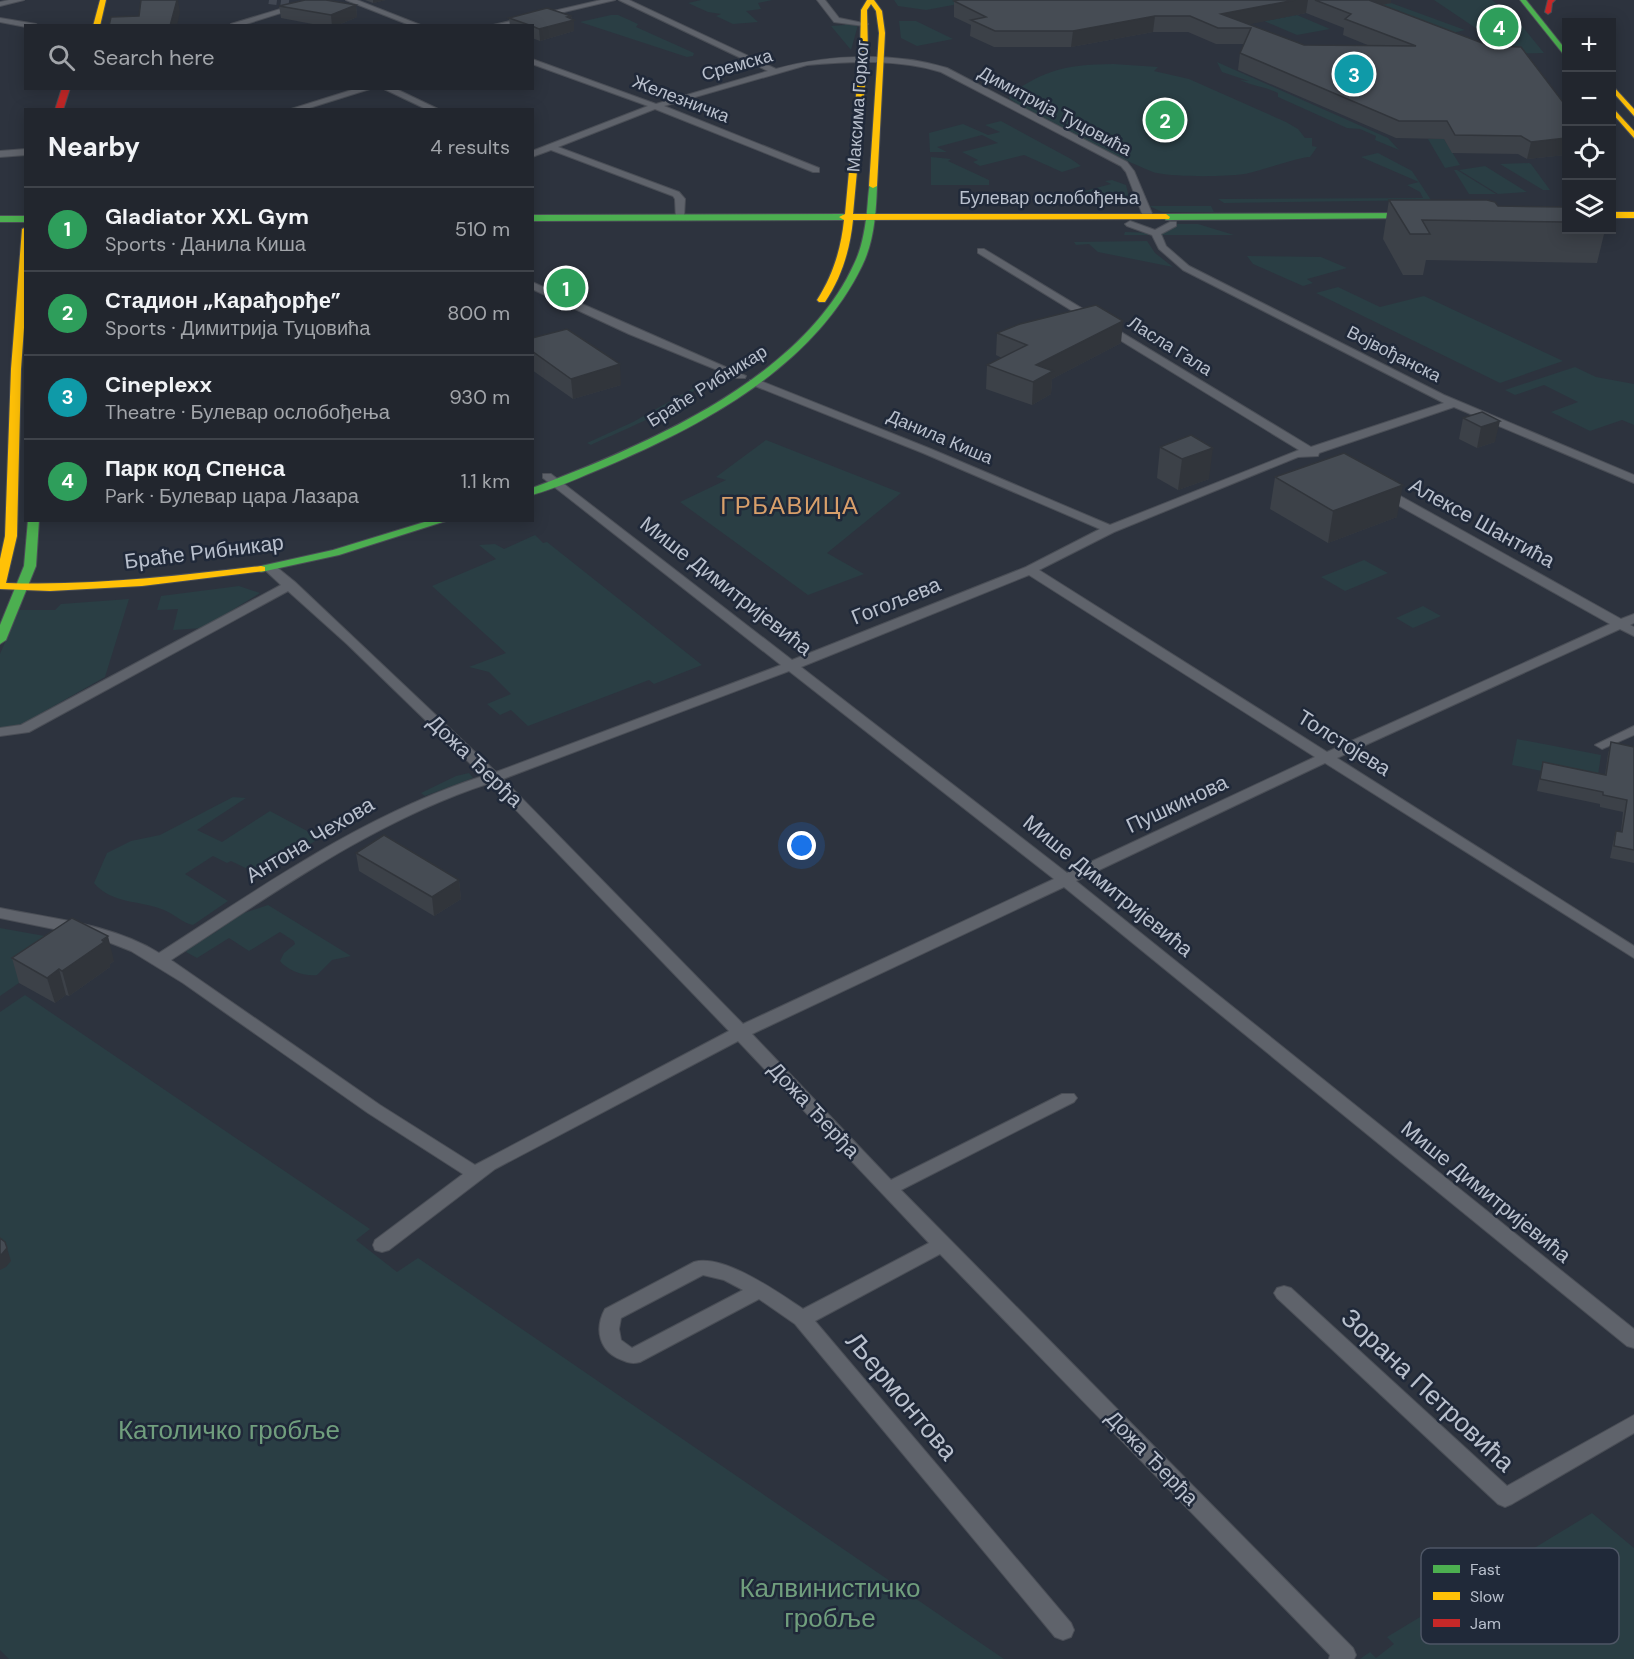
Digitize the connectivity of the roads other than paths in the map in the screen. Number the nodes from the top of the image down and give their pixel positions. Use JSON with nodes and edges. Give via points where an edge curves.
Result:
{"nodes":[{"id":1,"x":20,"y":0,"type":"edge"},
{"id":2,"x":103,"y":0,"type":"edge"},
{"id":3,"x":318,"y":0,"type":"edge"},
{"id":4,"x":350,"y":0,"type":"edge"},
{"id":5,"x":611,"y":0,"type":"edge"},
{"id":6,"x":623,"y":0,"type":"edge"},
{"id":7,"x":821,"y":0,"type":"edge"},
{"id":8,"x":870,"y":0,"type":"edge"},
{"id":9,"x":1506,"y":0,"type":"edge"},
{"id":10,"x":1523,"y":0,"type":"edge"},
{"id":11,"x":1538,"y":0,"type":"edge"},
{"id":12,"x":290,"y":3,"type":"edge"},
{"id":13,"x":0,"y":4,"type":"edge"},
{"id":14,"x":304,"y":4,"type":"junction"},
{"id":15,"x":1550,"y":6,"type":"edge"},
{"id":16,"x":0,"y":20,"type":"edge"},
{"id":17,"x":24,"y":24,"type":"edge"},
{"id":18,"x":97,"y":24,"type":"edge"},
{"id":19,"x":235,"y":24,"type":"edge"},
{"id":20,"x":414,"y":24,"type":"edge"},
{"id":21,"x":501,"y":24,"type":"edge"},
{"id":22,"x":864,"y":24,"type":"junction"},
{"id":23,"x":1562,"y":26,"type":"edge"},
{"id":24,"x":1550,"y":33,"type":"junction"},
{"id":25,"x":1562,"y":49,"type":"edge"},
{"id":26,"x":534,"y":62,"type":"edge"},
{"id":27,"x":862,"y":62,"type":"junction"},
{"id":28,"x":879,"y":63,"type":"junction"},
{"id":29,"x":773,"y":71,"type":"junction"},
{"id":30,"x":65,"y":90,"type":"edge"},
{"id":31,"x":78,"y":90,"type":"edge"},
{"id":32,"x":362,"y":90,"type":"edge"},
{"id":33,"x":390,"y":90,"type":"edge"},
{"id":34,"x":1616,"y":93,"type":"edge"},
{"id":35,"x":656,"y":106,"type":"junction"},
{"id":36,"x":60,"y":108,"type":"edge"},
{"id":37,"x":73,"y":108,"type":"edge"},
{"id":38,"x":299,"y":108,"type":"edge"},
{"id":39,"x":431,"y":108,"type":"edge"},
{"id":40,"x":1634,"y":114,"type":"edge"},
{"id":41,"x":1616,"y":115,"type":"edge"},
{"id":42,"x":1634,"y":136,"type":"edge"},
{"id":43,"x":551,"y":147,"type":"junction"},
{"id":44,"x":535,"y":151,"type":"edge"},
{"id":45,"x":24,"y":152,"type":"edge"},
{"id":46,"x":0,"y":154,"type":"edge"},
{"id":47,"x":816,"y":170,"type":"dead end"},
{"id":48,"x":1616,"y":215,"type":"edge"},
{"id":49,"x":1634,"y":215,"type":"edge"},
{"id":50,"x":1148,"y":216,"type":"junction"},
{"id":51,"x":679,"y":217,"type":"junction"},
{"id":52,"x":534,"y":218,"type":"edge"},
{"id":53,"x":0,"y":219,"type":"edge"},
{"id":54,"x":24,"y":219,"type":"edge"},
{"id":55,"x":849,"y":221,"type":"junction"},
{"id":56,"x":870,"y":221,"type":"junction"},
{"id":57,"x":1616,"y":222,"type":"edge"},
{"id":58,"x":1634,"y":222,"type":"edge"},
{"id":59,"x":1130,"y":224,"type":"junction"},
{"id":60,"x":1173,"y":224,"type":"junction"},
{"id":61,"x":534,"y":226,"type":"edge"},
{"id":62,"x":0,"y":228,"type":"edge"},
{"id":63,"x":24,"y":228,"type":"edge"},
{"id":64,"x":1156,"y":233,"type":"junction"},
{"id":65,"x":981,"y":251,"type":"dead end"},
{"id":66,"x":24,"y":256,"type":"edge"},
{"id":67,"x":535,"y":288,"type":"edge"},
{"id":68,"x":741,"y":376,"type":"junction"},
{"id":69,"x":754,"y":381,"type":"junction"},
{"id":70,"x":1454,"y":403,"type":"junction"},
{"id":71,"x":1310,"y":451,"type":"junction"},
{"id":72,"x":1326,"y":461,"type":"edge"},
{"id":73,"x":1634,"y":479,"type":"edge"},
{"id":74,"x":553,"y":480,"type":"junction"},
{"id":75,"x":534,"y":481,"type":"edge"},
{"id":76,"x":1368,"y":483,"type":"edge"},
{"id":77,"x":534,"y":491,"type":"edge"},
{"id":78,"x":34,"y":522,"type":"edge"},
{"id":79,"x":398,"y":522,"type":"edge"},
{"id":80,"x":437,"y":522,"type":"edge"},
{"id":81,"x":1110,"y":529,"type":"junction"},
{"id":82,"x":270,"y":568,"type":"junction"},
{"id":83,"x":1030,"y":570,"type":"junction"},
{"id":84,"x":24,"y":584,"type":"junction"},
{"id":85,"x":0,"y":585,"type":"edge"},
{"id":86,"x":290,"y":585,"type":"junction"},
{"id":87,"x":1628,"y":621,"type":"edge"},
{"id":88,"x":1634,"y":632,"type":"edge"},
{"id":89,"x":0,"y":640,"type":"edge"},
{"id":90,"x":791,"y":665,"type":"junction"},
{"id":91,"x":1634,"y":730,"type":"edge"},
{"id":92,"x":0,"y":732,"type":"edge"},
{"id":93,"x":1602,"y":746,"type":"dead end"},
{"id":94,"x":1328,"y":757,"type":"junction"},
{"id":95,"x":493,"y":777,"type":"junction"},
{"id":96,"x":1064,"y":880,"type":"junction"},
{"id":97,"x":0,"y":913,"type":"edge"},
{"id":98,"x":1634,"y":953,"type":"edge"},
{"id":99,"x":160,"y":960,"type":"junction"},
{"id":100,"x":741,"y":1032,"type":"junction"},
{"id":101,"x":1068,"y":1098,"type":"dead end"},
{"id":102,"x":476,"y":1174,"type":"junction"},
{"id":103,"x":888,"y":1189,"type":"junction"},
{"id":104,"x":942,"y":1244,"type":"junction"},
{"id":105,"x":382,"y":1245,"type":"dead end"},
{"id":106,"x":760,"y":1290,"type":"junction"},
{"id":107,"x":1284,"y":1293,"type":"dead end"},
{"id":108,"x":802,"y":1319,"type":"junction"},
{"id":109,"x":1634,"y":1341,"type":"edge"},
{"id":110,"x":1634,"y":1423,"type":"edge"},
{"id":111,"x":1063,"y":1630,"type":"dead end"},
{"id":112,"x":1340,"y":1659,"type":"edge"}],
"edges":[{"from":1,"to":13,"type":"street"},
{"from":2,"to":18,"type":"main road"},
{"from":3,"to":14,"type":"street"},
{"from":4,"to":20,"type":"street"},
{"from":5,"to":21,"type":"street"},
{"from":6,"to":29,"type":"street"},
{"from":7,"to":22,"type":"street","via":[[837,20]]},
{"from":8,"to":22,"type":"main road","name":"Максима Горког","via":[[864,10]]},
{"from":8,"to":28,"type":"main road","name":"Максима Горког","via":[[879,10],[881,23]]},
{"from":9,"to":24,"type":"main road"},
{"from":10,"to":24,"type":"main road"},
{"from":11,"to":15,"type":"main road"},
{"from":12,"to":14,"type":"street"},
{"from":14,"to":19,"type":"street"},
{"from":15,"to":23,"type":"main road"},
{"from":16,"to":17,"type":"street"},
{"from":22,"to":27,"type":"main road","name":"Максима Горког"},
{"from":24,"to":25,"type":"main road"},
{"from":26,"to":35,"type":"street","name":"Железничка"},
{"from":27,"to":28,"type":"street","name":"Сремска"},
{"from":27,"to":29,"type":"street","name":"Сремска"},
{"from":27,"to":55,"type":"main road","name":"Максима Горког"},
{"from":28,"to":50,"type":"street","name":"Димитрија Туцовића","via":[[953,75],[1124,164]]},
{"from":28,"to":56,"type":"main road","name":"Максима Горког"},
{"from":29,"to":35,"type":"street","name":"Сремска"},
{"from":30,"to":36,"type":"main road"},
{"from":31,"to":37,"type":"main road"},
{"from":32,"to":38,"type":"street"},
{"from":33,"to":39,"type":"street"},
{"from":34,"to":40,"type":"main road"},
{"from":35,"to":43,"type":"street","name":"Сремска"},
{"from":35,"to":47,"type":"street","name":"Железничка"},
{"from":41,"to":42,"type":"main road"},
{"from":43,"to":44,"type":"street","name":"Сремска"},
{"from":43,"to":51,"type":"street","via":[[676,194],[680,199]]},
{"from":45,"to":46,"type":"street"},
{"from":48,"to":49,"type":"main road"},
{"from":50,"to":56,"type":"main road","name":"Булевар ослобођења"},
{"from":50,"to":60,"type":"main road","name":"Булевар ослобођења","via":[[1430,219]]},
{"from":51,"to":52,"type":"main road","name":"Булевар ослобођења"},
{"from":51,"to":55,"type":"main road","name":"Булевар ослобођења"},
{"from":53,"to":54,"type":"main road"},
{"from":55,"to":56,"type":"main road","name":"Булевар ослобођења"},
{"from":55,"to":61,"type":"main road","name":"Булевар ослобођења"},
{"from":55,"to":68,"type":"main road","name":"Браће Рибникар","via":[[840,265],[828,292],[808,317]]},
{"from":56,"to":59,"type":"main road","name":"Булевар ослобођења"},
{"from":56,"to":69,"type":"main road","name":"Браће Рибникар","via":[[857,267],[840,296],[795,348]]},
{"from":57,"to":58,"type":"main road"},
{"from":59,"to":60,"type":"main road","name":"Булевар ослобођења"},
{"from":59,"to":64,"type":"street"},
{"from":60,"to":64,"type":"street"},
{"from":62,"to":63,"type":"main road"},
{"from":64,"to":70,"type":"street","name":"Војвођанска","via":[[1162,247],[1186,268]]},
{"from":65,"to":71,"type":"street","name":"Ласла Гала"},
{"from":66,"to":85,"type":"main road","via":[[11,536]]},
{"from":67,"to":68,"type":"street"},
{"from":68,"to":74,"type":"main road","name":"Браће Рибникар","via":[[643,435]]},
{"from":69,"to":74,"type":"main road","name":"Браће Рибникар","via":[[642,447]]},
{"from":69,"to":81,"type":"street","name":"Данила Киша"},
{"from":70,"to":71,"type":"street","name":"Гогољева"},
{"from":70,"to":73,"type":"street","name":"Војвођанска"},
{"from":71,"to":72,"type":"street"},
{"from":71,"to":81,"type":"street","name":"Гогољева"},
{"from":74,"to":75,"type":"main road","name":"Браће Рибникар"},
{"from":74,"to":77,"type":"main road","name":"Браће Рибникар"},
{"from":74,"to":90,"type":"street","name":"Мише Димитријевића"},
{"from":76,"to":87,"type":"street","name":"Алексе Шантића"},
{"from":78,"to":84,"type":"main road","via":[[30,566]]},
{"from":79,"to":84,"type":"main road","name":"Браће Рибникар","via":[[292,553],[242,562]]},
{"from":80,"to":82,"type":"main road","name":"Браће Рибникар"},
{"from":81,"to":83,"type":"street","name":"Гогољева"},
{"from":82,"to":84,"type":"main road","name":"Браће Рибникар","via":[[176,581]]},
{"from":82,"to":86,"type":"street","name":"Дожа Ђерђа"},
{"from":83,"to":90,"type":"street","name":"Гогољева"},
{"from":83,"to":94,"type":"street","name":"Толстојева"},
{"from":84,"to":85,"type":"main road","name":"Браће Рибникар"},
{"from":84,"to":89,"type":"main road"},
{"from":86,"to":92,"type":"street","name":"Браће Рибникар","via":[[24,729]]},
{"from":86,"to":95,"type":"street","name":"Дожа Ђерђа"},
{"from":87,"to":88,"type":"street","name":"Алексе Шантића"},
{"from":87,"to":94,"type":"street","name":"Пушкинова"},
{"from":90,"to":95,"type":"street","name":"Гогољева"},
{"from":90,"to":96,"type":"street","name":"Мише Димитријевића"},
{"from":91,"to":93,"type":"street"},
{"from":94,"to":96,"type":"street","name":"Пушкинова"},
{"from":94,"to":98,"type":"street","name":"Толстојева"},
{"from":95,"to":99,"type":"street","name":"Антона Чехова","via":[[425,800],[351,838]]},
{"from":95,"to":100,"type":"street","name":"Дожа Ђерђа"},
{"from":96,"to":100,"type":"street","name":"Пушкинова"},
{"from":96,"to":109,"type":"street","name":"Мише Димитријевића"},
{"from":97,"to":99,"type":"street","via":[[102,934]]},
{"from":99,"to":102,"type":"street","via":[[374,1109]]},
{"from":100,"to":102,"type":"street"},
{"from":100,"to":103,"type":"street","name":"Дожа Ђерђа"},
{"from":101,"to":103,"type":"street"},
{"from":102,"to":105,"type":"street"},
{"from":103,"to":104,"type":"street","name":"Дожа Ђерђа"},
{"from":104,"to":108,"type":"street"},
{"from":104,"to":112,"type":"street","name":"Дожа Ђерђа","via":[[1345,1655]]},
{"from":106,"to":106,"type":"street","name":"Љермонтова","via":[[729,1274],[700,1267],[612,1314],[607,1332],[612,1345],[633,1356]]},
{"from":106,"to":108,"type":"street","name":"Љермонтова"},
{"from":107,"to":110,"type":"street","name":"Зорана Петровића","via":[[1504,1498]]},
{"from":108,"to":111,"type":"street","name":"Љермонтова"}]}
